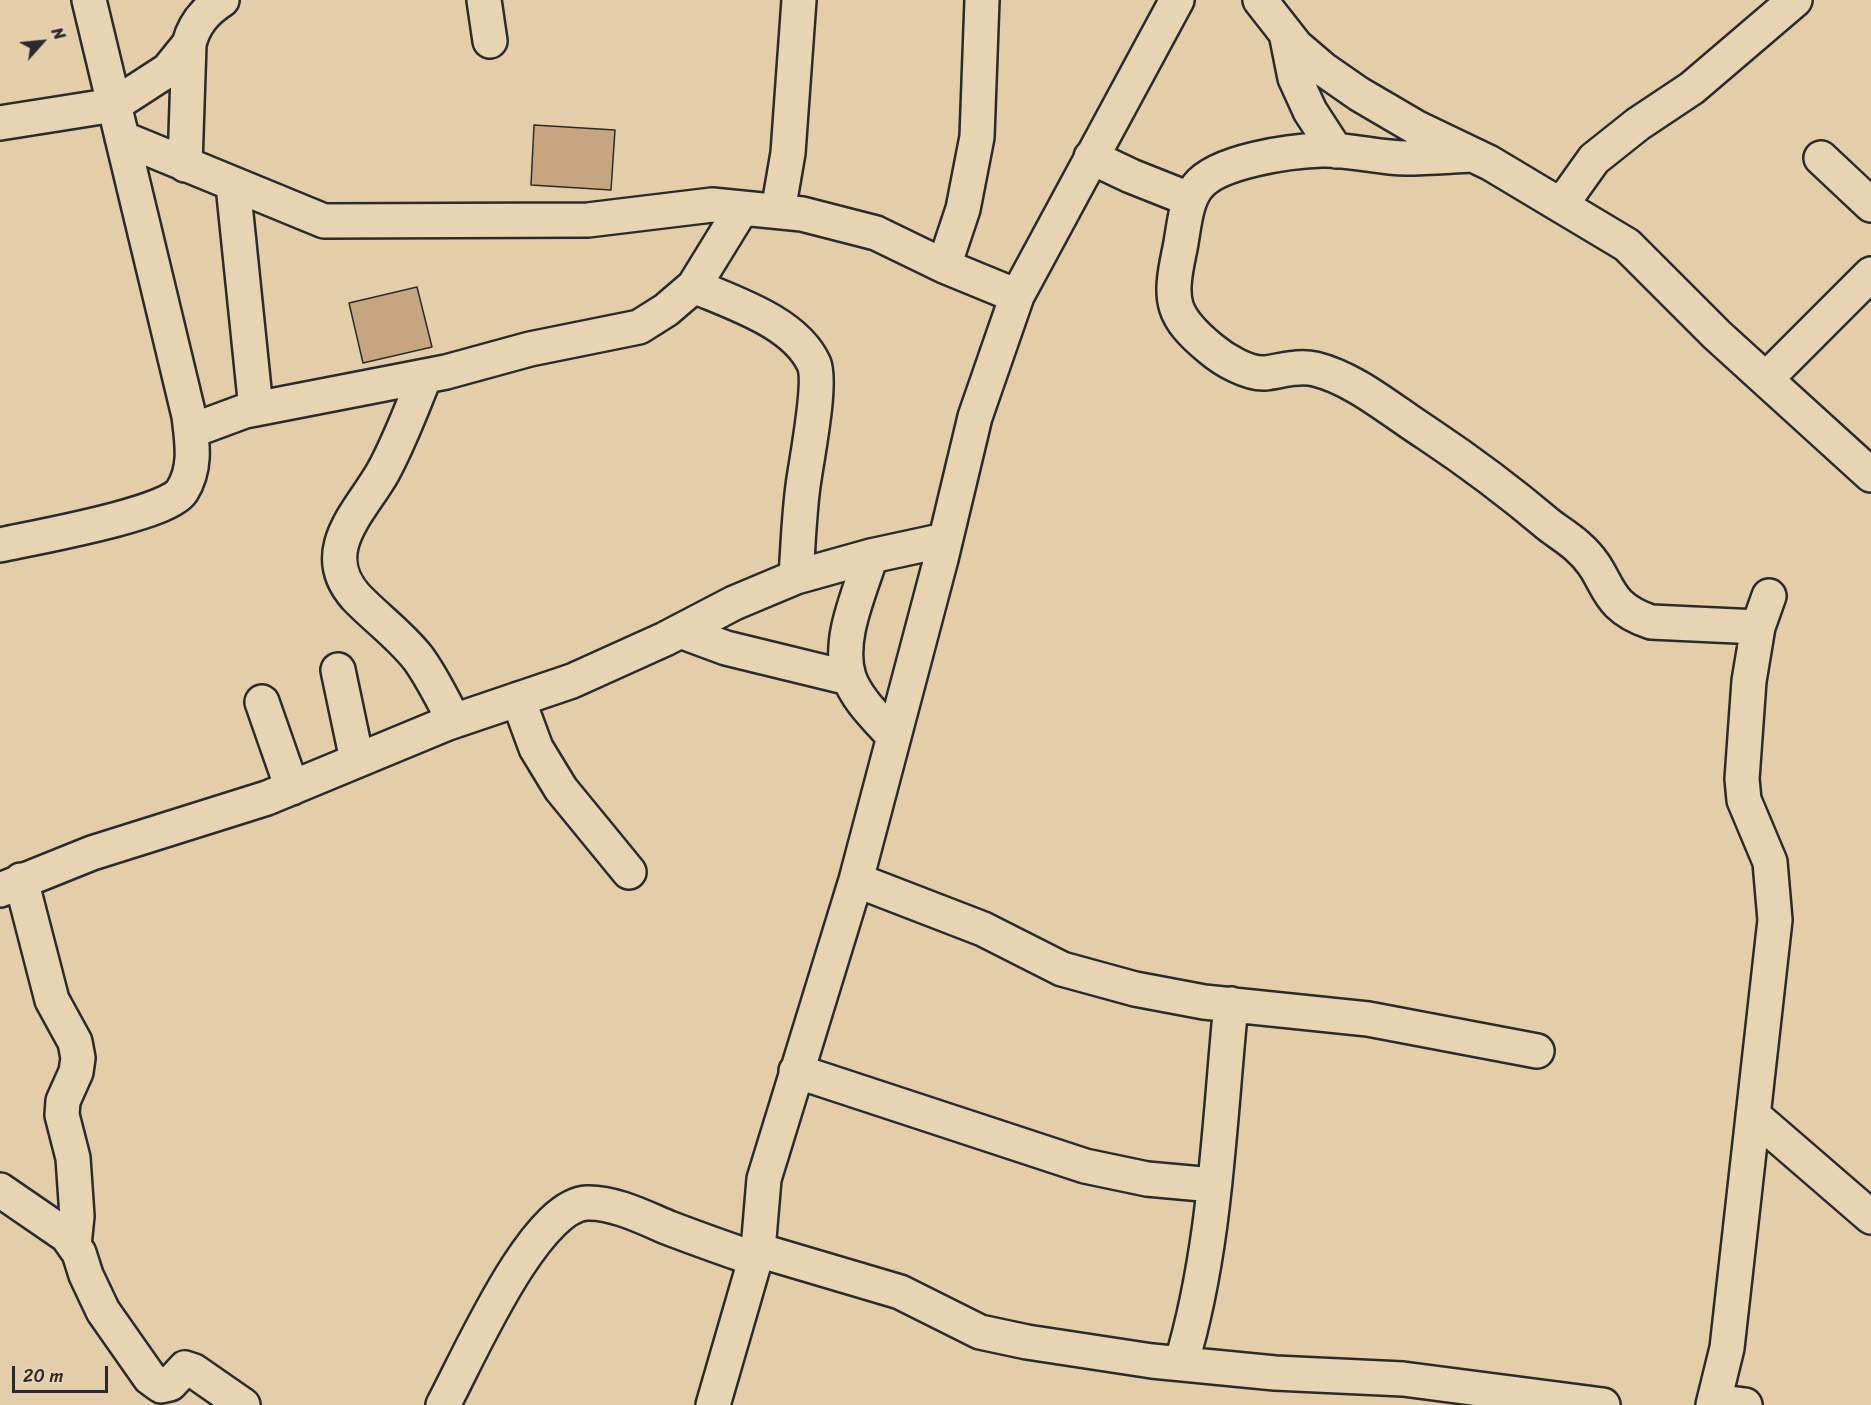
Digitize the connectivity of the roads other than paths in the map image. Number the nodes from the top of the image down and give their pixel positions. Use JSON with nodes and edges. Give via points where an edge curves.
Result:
{"nodes":[{"id":1,"x":89,"y":0,"type":"edge"},
{"id":2,"x":222,"y":0,"type":"edge"},
{"id":3,"x":484,"y":0,"type":"edge"},
{"id":4,"x":799,"y":0,"type":"edge"},
{"id":5,"x":982,"y":0,"type":"edge"},
{"id":6,"x":1177,"y":0,"type":"edge"},
{"id":7,"x":1260,"y":0,"type":"edge"},
{"id":8,"x":1795,"y":0,"type":"edge"},
{"id":9,"x":1286,"y":33,"type":"junction"},
{"id":10,"x":490,"y":41,"type":"dead end"},
{"id":11,"x":189,"y":44,"type":"junction"},
{"id":12,"x":114,"y":105,"type":"junction"},
{"id":13,"x":0,"y":123,"type":"edge"},
{"id":14,"x":122,"y":138,"type":"junction"},
{"id":15,"x":1336,"y":151,"type":"junction"},
{"id":16,"x":1472,"y":154,"type":"junction"},
{"id":17,"x":1091,"y":157,"type":"junction"},
{"id":18,"x":1821,"y":158,"type":"dead end"},
{"id":19,"x":185,"y":165,"type":"junction"},
{"id":20,"x":233,"y":185,"type":"junction"},
{"id":21,"x":1189,"y":199,"type":"junction"},
{"id":22,"x":1559,"y":202,"type":"junction"},
{"id":23,"x":1871,"y":205,"type":"edge"},
{"id":24,"x":742,"y":208,"type":"junction"},
{"id":25,"x":778,"y":211,"type":"junction"},
{"id":26,"x":944,"y":266,"type":"junction"},
{"id":27,"x":1871,"y":274,"type":"edge"},
{"id":28,"x":694,"y":286,"type":"junction"},
{"id":29,"x":1017,"y":296,"type":"junction"},
{"id":30,"x":424,"y":376,"type":"junction"},
{"id":31,"x":1766,"y":380,"type":"junction"},
{"id":32,"x":256,"y":409,"type":"junction"},
{"id":33,"x":191,"y":431,"type":"junction"},
{"id":34,"x":1871,"y":475,"type":"edge"},
{"id":35,"x":945,"y":540,"type":"junction"},
{"id":36,"x":0,"y":545,"type":"edge"},
{"id":37,"x":872,"y":556,"type":"junction"},
{"id":38,"x":796,"y":577,"type":"junction"},
{"id":39,"x":1769,"y":596,"type":"dead end"},
{"id":40,"x":1758,"y":627,"type":"junction"},
{"id":41,"x":680,"y":631,"type":"junction"},
{"id":42,"x":338,"y":670,"type":"dead end"},
{"id":43,"x":849,"y":678,"type":"junction"},
{"id":44,"x":518,"y":699,"type":"junction"},
{"id":45,"x":262,"y":702,"type":"dead end"},
{"id":46,"x":454,"y":721,"type":"junction"},
{"id":47,"x":894,"y":737,"type":"junction"},
{"id":48,"x":357,"y":760,"type":"junction"},
{"id":49,"x":292,"y":788,"type":"junction"},
{"id":50,"x":629,"y":872,"type":"dead end"},
{"id":51,"x":8,"y":880,"type":"edge"},
{"id":52,"x":856,"y":880,"type":"junction"},
{"id":53,"x":1232,"y":1004,"type":"junction"},
{"id":54,"x":1537,"y":1051,"type":"dead end"},
{"id":55,"x":796,"y":1071,"type":"junction"},
{"id":56,"x":1753,"y":1115,"type":"junction"},
{"id":57,"x":1213,"y":1185,"type":"junction"},
{"id":58,"x":0,"y":1190,"type":"edge"},
{"id":59,"x":1871,"y":1217,"type":"edge"},
{"id":60,"x":74,"y":1245,"type":"junction"},
{"id":61,"x":756,"y":1254,"type":"junction"},
{"id":62,"x":1181,"y":1364,"type":"junction"},
{"id":63,"x":175,"y":1394,"type":"edge"},
{"id":64,"x":1528,"y":1401,"type":"edge"},
{"id":65,"x":1724,"y":1404,"type":"edge"},
{"id":66,"x":243,"y":1405,"type":"edge"},
{"id":67,"x":443,"y":1405,"type":"edge"},
{"id":68,"x":713,"y":1405,"type":"edge"},
{"id":69,"x":1603,"y":1405,"type":"edge"}],
"edges":[{"from":1,"to":12,"type":"street"},
{"from":2,"to":11,"type":"street","via":[[208,9],[192,30]]},
{"from":3,"to":10,"type":"street"},
{"from":4,"to":25,"type":"street","via":[[788,153]]},
{"from":5,"to":26,"type":"street","via":[[977,137],[963,209]]},
{"from":6,"to":17,"type":"street"},
{"from":7,"to":9,"type":"street"},
{"from":8,"to":22,"type":"street","via":[[1692,87],[1594,159]]},
{"from":9,"to":15,"type":"street","via":[[1295,78],[1310,111]]},
{"from":9,"to":16,"type":"street","via":[[1323,69],[1359,94]]},
{"from":11,"to":12,"type":"street","via":[[168,70]]},
{"from":11,"to":19,"type":"street"},
{"from":12,"to":13,"type":"street"},
{"from":12,"to":14,"type":"street"},
{"from":14,"to":19,"type":"street"},
{"from":14,"to":33,"type":"street"},
{"from":15,"to":16,"type":"street","via":[[1408,158]]},
{"from":15,"to":21,"type":"street","via":[[1287,154],[1219,171],[1199,184]]},
{"from":16,"to":22,"type":"street"},
{"from":17,"to":21,"type":"street"},
{"from":17,"to":29,"type":"street"},
{"from":18,"to":23,"type":"street"},
{"from":19,"to":20,"type":"street"},
{"from":20,"to":24,"type":"street","via":[[324,221],[588,220],[712,206]]},
{"from":20,"to":32,"type":"street"},
{"from":21,"to":40,"type":"street","via":[[1173,301],[1185,323],[1212,350],[1253,371],[1314,369],[1343,379],[1519,499],[1577,546],[1593,563],[1609,595],[1620,608],[1636,617],[1651,622]]},
{"from":22,"to":31,"type":"street","via":[[1627,245]]},
{"from":24,"to":25,"type":"street"},
{"from":24,"to":28,"type":"street"},
{"from":25,"to":26,"type":"street","via":[[876,233]]},
{"from":26,"to":29,"type":"street"},
{"from":27,"to":31,"type":"street"},
{"from":28,"to":30,"type":"street","via":[[639,327]]},
{"from":28,"to":38,"type":"street","via":[[756,312],[792,335],[814,365],[814,411],[802,488]]},
{"from":29,"to":35,"type":"street","via":[[975,417]]},
{"from":30,"to":32,"type":"street"},
{"from":30,"to":46,"type":"street","via":[[382,474],[358,507],[341,541],[339,565],[354,595],[418,658]]},
{"from":31,"to":34,"type":"street"},
{"from":32,"to":33,"type":"street"},
{"from":33,"to":36,"type":"street","via":[[191,470],[182,493],[170,503]]},
{"from":35,"to":37,"type":"street"},
{"from":35,"to":47,"type":"street"},
{"from":37,"to":38,"type":"street"},
{"from":37,"to":43,"type":"street","via":[[845,646]]},
{"from":38,"to":41,"type":"street"},
{"from":39,"to":40,"type":"street"},
{"from":40,"to":56,"type":"street","via":[[1749,681],[1742,779],[1744,800],[1770,862],[1775,920]]},
{"from":41,"to":43,"type":"street","via":[[726,648]]},
{"from":41,"to":44,"type":"street","via":[[572,681]]},
{"from":42,"to":48,"type":"street"},
{"from":43,"to":47,"type":"street","via":[[867,707]]},
{"from":44,"to":46,"type":"street"},
{"from":44,"to":50,"type":"street","via":[[536,748],[561,789]]},
{"from":45,"to":49,"type":"street"},
{"from":46,"to":48,"type":"street"},
{"from":47,"to":52,"type":"street"},
{"from":48,"to":49,"type":"street"},
{"from":49,"to":51,"type":"street"},
{"from":51,"to":60,"type":"street","via":[[52,1000],[75,1042],[78,1058],[62,1115],[73,1158]]},
{"from":52,"to":53,"type":"street","via":[[983,929],[1062,969],[1135,989]]},
{"from":52,"to":55,"type":"street"},
{"from":53,"to":54,"type":"street","via":[[1368,1019]]},
{"from":53,"to":57,"type":"street"},
{"from":55,"to":57,"type":"street","via":[[1085,1166],[1147,1179]]},
{"from":55,"to":61,"type":"street","via":[[765,1179]]},
{"from":56,"to":59,"type":"street"},
{"from":56,"to":65,"type":"street"},
{"from":57,"to":62,"type":"street","via":[[1194,1321]]},
{"from":58,"to":60,"type":"street","via":[[68,1236]]},
{"from":60,"to":63,"type":"street","via":[[103,1311],[127,1348],[150,1378]]},
{"from":61,"to":62,"type":"street","via":[[900,1293],[980,1332]]},
{"from":61,"to":67,"type":"street","via":[[625,1210],[586,1203],[562,1211],[510,1277]]},
{"from":61,"to":68,"type":"street"},
{"from":62,"to":64,"type":"street","via":[[1275,1373],[1403,1378]]},
{"from":63,"to":66,"type":"street","via":[[185,1368]]},
{"from":64,"to":69,"type":"street"}]}
